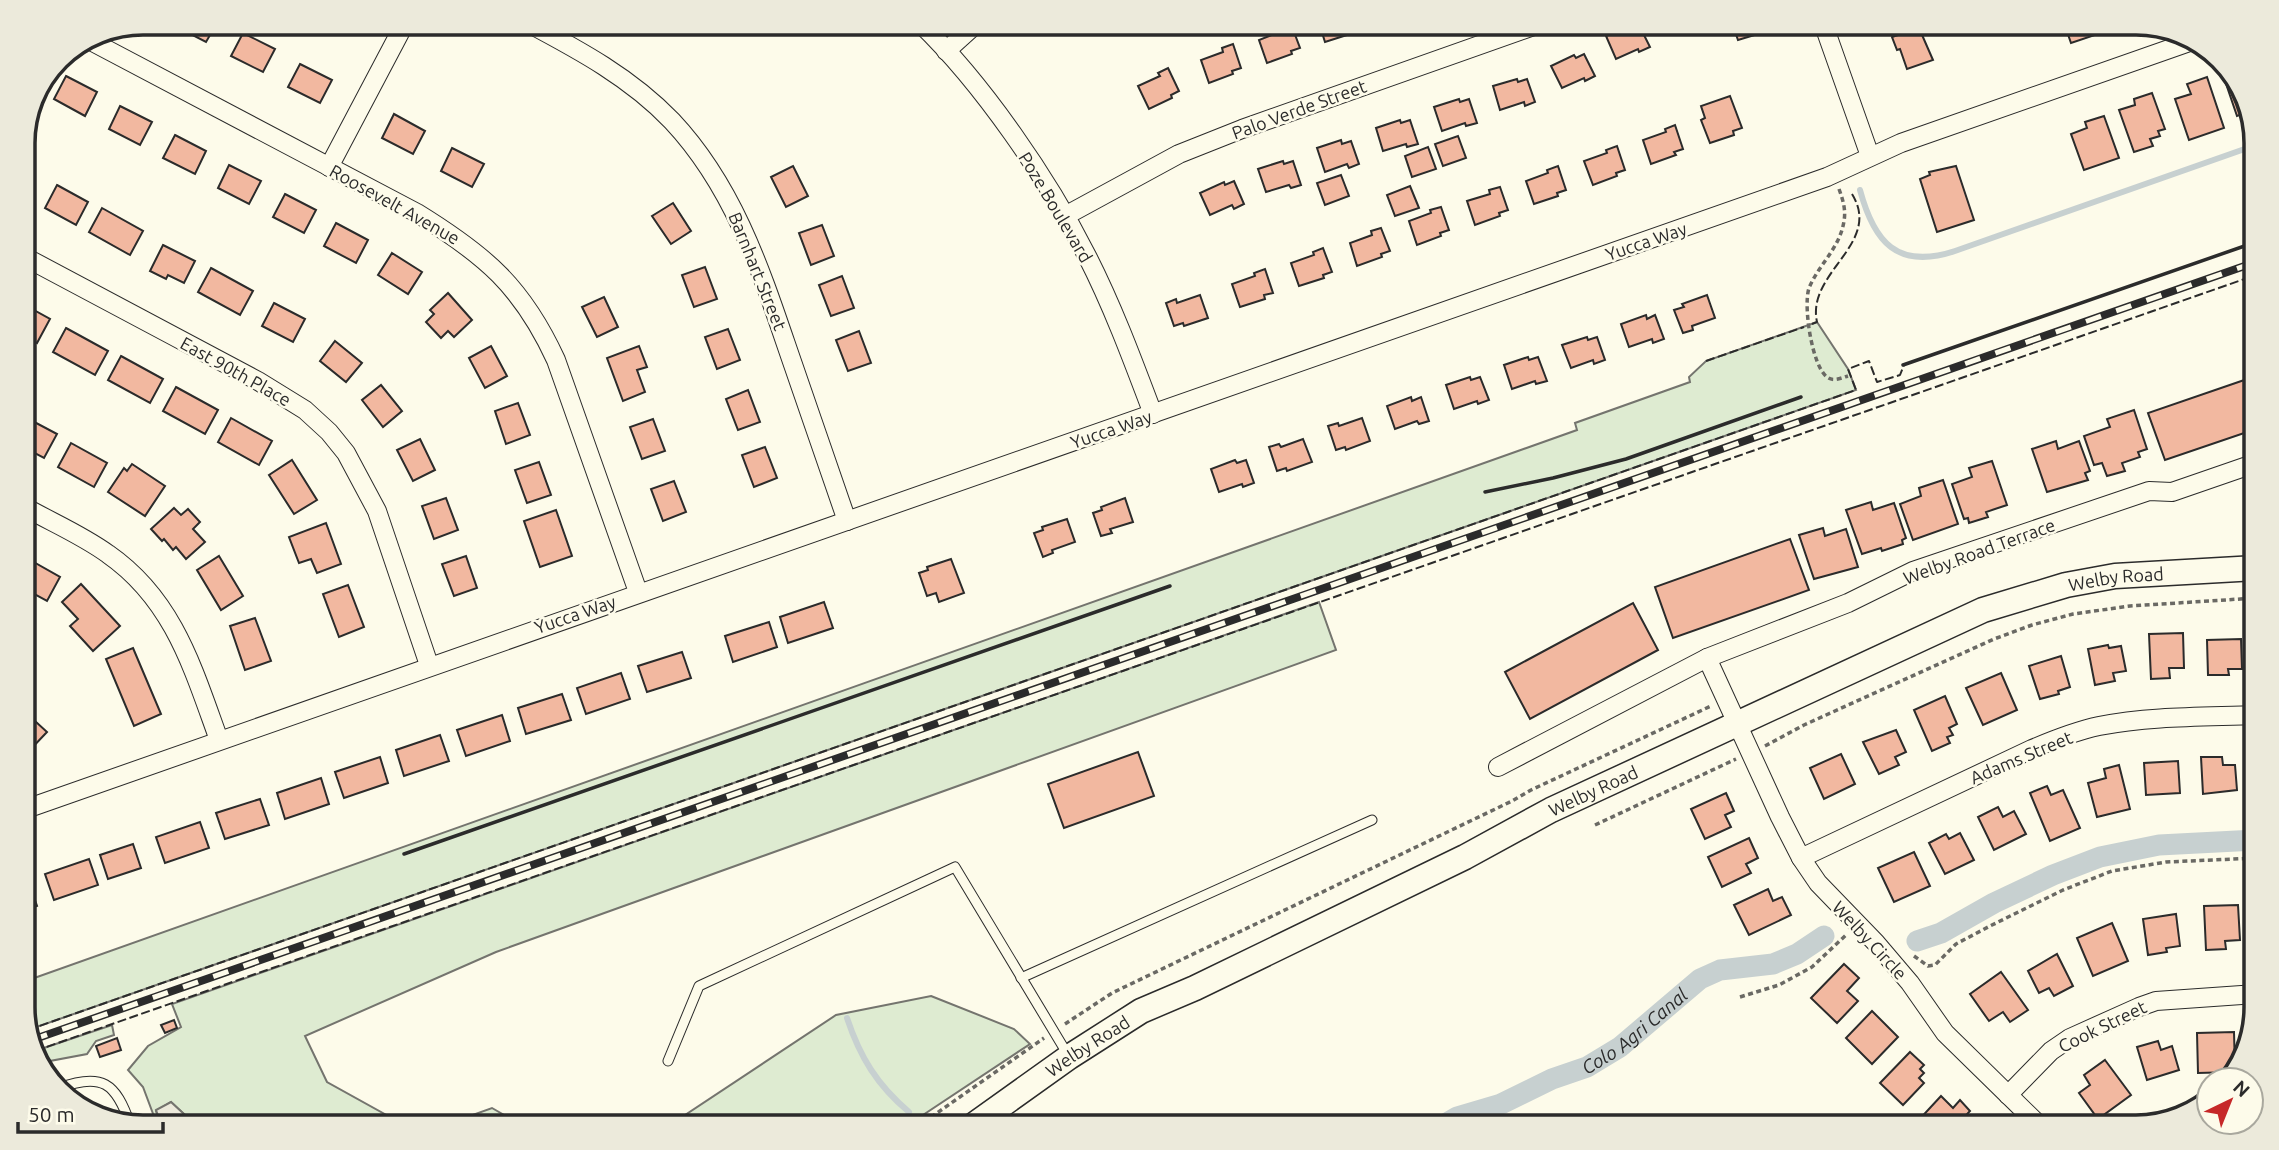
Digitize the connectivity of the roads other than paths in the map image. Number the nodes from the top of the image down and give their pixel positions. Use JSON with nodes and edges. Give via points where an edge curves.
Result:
{"nodes":[{"id":1,"x":399,"y":35,"type":"edge"},
{"id":2,"x":549,"y":35,"type":"edge"},
{"id":3,"x":931,"y":35,"type":"edge"},
{"id":4,"x":964,"y":35,"type":"edge"},
{"id":5,"x":1508,"y":35,"type":"edge"},
{"id":6,"x":1827,"y":35,"type":"edge"},
{"id":7,"x":99,"y":45,"type":"edge"},
{"id":8,"x":2181,"y":45,"type":"edge"},
{"id":9,"x":946,"y":51,"type":"junction"},
{"id":10,"x":1870,"y":156,"type":"junction"},
{"id":11,"x":329,"y":167,"type":"junction"},
{"id":12,"x":1065,"y":216,"type":"junction"},
{"id":13,"x":35,"y":262,"type":"edge"},
{"id":14,"x":1153,"y":414,"type":"junction"},
{"id":15,"x":2244,"y":467,"type":"edge"},
{"id":16,"x":35,"y":513,"type":"edge"},
{"id":17,"x":847,"y":521,"type":"junction"},
{"id":18,"x":2244,"y":569,"type":"edge"},
{"id":19,"x":638,"y":592,"type":"junction"},
{"id":20,"x":1707,"y":658,"type":"junction"},
{"id":21,"x":429,"y":665,"type":"junction"},
{"id":22,"x":2244,"y":716,"type":"edge"},
{"id":23,"x":1738,"y":724,"type":"junction"},
{"id":24,"x":219,"y":740,"type":"junction"},
{"id":25,"x":1498,"y":767,"type":"dead end"},
{"id":26,"x":35,"y":806,"type":"edge"},
{"id":27,"x":1372,"y":820,"type":"dead end"},
{"id":28,"x":1801,"y":858,"type":"junction"},
{"id":29,"x":1021,"y":978,"type":"junction"},
{"id":30,"x":2244,"y":995,"type":"edge"},
{"id":31,"x":1069,"y":1057,"type":"junction"},
{"id":32,"x":668,"y":1061,"type":"dead end"},
{"id":33,"x":69,"y":1085,"type":"edge"},
{"id":34,"x":2008,"y":1096,"type":"junction"},
{"id":35,"x":125,"y":1113,"type":"edge"},
{"id":36,"x":988,"y":1115,"type":"edge"},
{"id":37,"x":2028,"y":1115,"type":"edge"}],
"edges":[{"from":1,"to":11,"type":"street"},
{"from":2,"to":17,"type":"street","name":"Barnhart Street","via":[[642,94],[672,122],[713,173],[738,216],[763,278]]},
{"from":3,"to":9,"type":"street","name":"Poze Boulevard"},
{"from":4,"to":9,"type":"street"},
{"from":5,"to":12,"type":"street","name":"Palo Verde Street","via":[[1179,154]]},
{"from":6,"to":10,"type":"street"},
{"from":7,"to":11,"type":"street","name":"Roosevelt Avenue"},
{"from":8,"to":10,"type":"street","name":"Yucca Way"},
{"from":9,"to":12,"type":"street","name":"Poze Boulevard","via":[[1003,123]]},
{"from":10,"to":14,"type":"street","name":"Yucca Way","via":[[1834,174]]},
{"from":11,"to":19,"type":"street","name":"Roosevelt Avenue","via":[[460,239],[527,306],[556,360]]},
{"from":12,"to":14,"type":"street","name":"Poze Boulevard","via":[[1118,322]]},
{"from":13,"to":21,"type":"street","name":"East 90th Place","via":[[258,381],[329,432],[346,453],[377,511]]},
{"from":14,"to":17,"type":"street","name":"Yucca Way"},
{"from":15,"to":20,"type":"street","name":"Welby Road Terrace","via":[[2172,492],[2149,491],[1913,571],[1849,603]]},
{"from":16,"to":24,"type":"street","via":[[107,553],[153,593],[191,662]]},
{"from":17,"to":19,"type":"street","name":"Yucca Way"},
{"from":18,"to":23,"type":"street","name":"Welby Road","via":[[2115,576],[2019,598],[1983,610]]},
{"from":19,"to":21,"type":"street","name":"Yucca Way"},
{"from":20,"to":23,"type":"street"},
{"from":20,"to":25,"type":"street","name":"Welby Road Terrace"},
{"from":21,"to":24,"type":"street","name":"Yucca Way"},
{"from":22,"to":28,"type":"street","name":"Adams Street","via":[[2134,721],[2066,735]]},
{"from":23,"to":28,"type":"street","name":"Welby Circle"},
{"from":23,"to":31,"type":"street","name":"Welby Road","via":[[1551,810],[1465,857],[1141,1011]]},
{"from":24,"to":26,"type":"street","name":"Yucca Way"},
{"from":27,"to":29,"type":"lane"},
{"from":28,"to":34,"type":"street","name":"Welby Circle","via":[[1910,984],[1945,1033]]},
{"from":29,"to":31,"type":"lane"},
{"from":29,"to":32,"type":"lane","via":[[955,867],[699,986]]},
{"from":30,"to":34,"type":"street","name":"Cook Street","via":[[2156,1001],[2139,1007],[2070,1038]]},
{"from":31,"to":36,"type":"street","name":"Welby Road"},
{"from":33,"to":35,"type":"lane","via":[[84,1080],[108,1085],[124,1104]]},
{"from":34,"to":37,"type":"street","name":"Welby Circle"}]}
